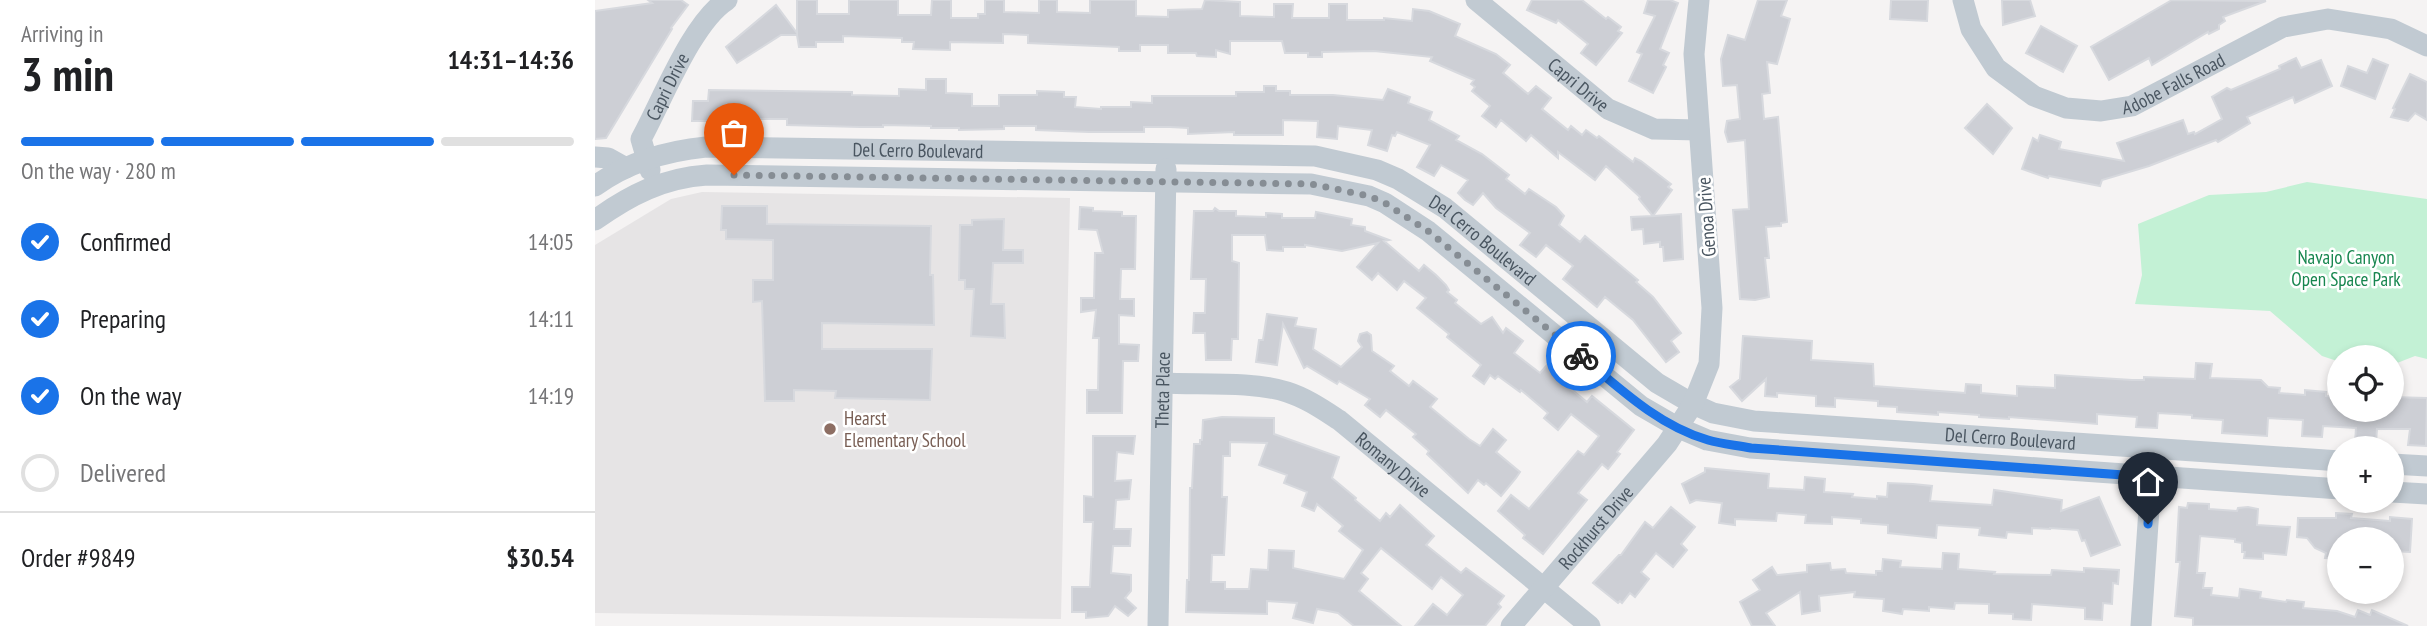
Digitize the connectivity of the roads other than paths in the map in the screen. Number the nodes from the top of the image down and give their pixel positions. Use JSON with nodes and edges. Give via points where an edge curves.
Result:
{"nodes":[{"id":1,"x":727,"y":0,"type":"edge"},
{"id":2,"x":1476,"y":0,"type":"edge"},
{"id":3,"x":1699,"y":0,"type":"edge"},
{"id":4,"x":1963,"y":0,"type":"edge"},
{"id":5,"x":2327,"y":9,"type":"edge"},
{"id":6,"x":2427,"y":46,"type":"edge"},
{"id":7,"x":1699,"y":130,"type":"junction"},
{"id":8,"x":1167,"y":153,"type":"junction"},
{"id":9,"x":595,"y":157,"type":"edge"},
{"id":10,"x":646,"y":159,"type":"junction"},
{"id":11,"x":626,"y":168,"type":"junction"},
{"id":12,"x":1166,"y":181,"type":"junction"},
{"id":13,"x":656,"y":185,"type":"junction"},
{"id":14,"x":595,"y":186,"type":"edge"},
{"id":15,"x":595,"y":220,"type":"edge"},
{"id":16,"x":1163,"y":383,"type":"junction"},
{"id":17,"x":1693,"y":404,"type":"junction"},
{"id":18,"x":1679,"y":428,"type":"junction"},
{"id":19,"x":2153,"y":449,"type":"junction"},
{"id":20,"x":2327,"y":460,"type":"edge"},
{"id":21,"x":2404,"y":465,"type":"edge"},
{"id":22,"x":2427,"y":467,"type":"edge"},
{"id":23,"x":2151,"y":477,"type":"junction"},
{"id":24,"x":2327,"y":488,"type":"edge"},
{"id":25,"x":2404,"y":493,"type":"edge"},
{"id":26,"x":2427,"y":494,"type":"edge"},
{"id":27,"x":1545,"y":588,"type":"junction"},
{"id":28,"x":1158,"y":626,"type":"edge"},
{"id":29,"x":1511,"y":626,"type":"edge"},
{"id":30,"x":1590,"y":626,"type":"edge"},
{"id":31,"x":2141,"y":626,"type":"edge"}],
"edges":[{"from":1,"to":10,"type":"street","name":"Capri Drive","via":[[695,35],[641,139]]},
{"from":2,"to":7,"type":"street","name":"Capri Drive","via":[[1608,109],[1654,129]]},
{"from":3,"to":7,"type":"street","name":"Genoa Drive","via":[[1694,54]]},
{"from":4,"to":5,"type":"street","name":"Adobe Falls Road","via":[[1971,29],[1996,68],[2034,96],[2066,108],[2101,111],[2132,106]]},
{"from":5,"to":6,"type":"street","name":"Adobe Falls Road"},
{"from":7,"to":17,"type":"street","name":"Genoa Drive","via":[[1712,308],[1709,364]]},
{"from":8,"to":10,"type":"street","name":"Del Cerro Boulevard","via":[[706,147]]},
{"from":8,"to":12,"type":"street","name":"Theta Place"},
{"from":8,"to":17,"type":"street","name":"Del Cerro Boulevard","via":[[1315,156],[1398,179],[1445,208],[1657,383]]},
{"from":9,"to":11,"type":"street"},
{"from":10,"to":11,"type":"street","name":"Del Cerro Boulevard"},
{"from":10,"to":13,"type":"street","name":"Capri Drive"},
{"from":11,"to":14,"type":"street","name":"Del Cerro Boulevard"},
{"from":12,"to":13,"type":"street","name":"Del Cerro Boulevard","via":[[707,175]]},
{"from":12,"to":16,"type":"street","name":"Theta Place"},
{"from":12,"to":18,"type":"street","name":"Del Cerro Boulevard","via":[[1311,184],[1385,203],[1428,231],[1641,406]]},
{"from":13,"to":15,"type":"street","name":"Del Cerro Boulevard"},
{"from":16,"to":27,"type":"street","name":"Romany Drive","via":[[1264,387],[1313,402]]},
{"from":16,"to":28,"type":"street","name":"Theta Place"},
{"from":17,"to":18,"type":"street","name":"Genoa Drive"},
{"from":17,"to":19,"type":"street","name":"Del Cerro Boulevard","via":[[1754,421]]},
{"from":18,"to":23,"type":"street","name":"Del Cerro Boulevard","via":[[1707,440],[1751,448]]},
{"from":18,"to":27,"type":"street","name":"Rockhurst Drive"},
{"from":19,"to":20,"type":"street","name":"Del Cerro Boulevard"},
{"from":19,"to":23,"type":"street"},
{"from":21,"to":22,"type":"street"},
{"from":23,"to":24,"type":"street","name":"Del Cerro Boulevard"},
{"from":23,"to":31,"type":"street"},
{"from":25,"to":26,"type":"street"},
{"from":27,"to":29,"type":"street","name":"Rockhurst Drive"},
{"from":27,"to":30,"type":"street","name":"Romany Drive"}]}
